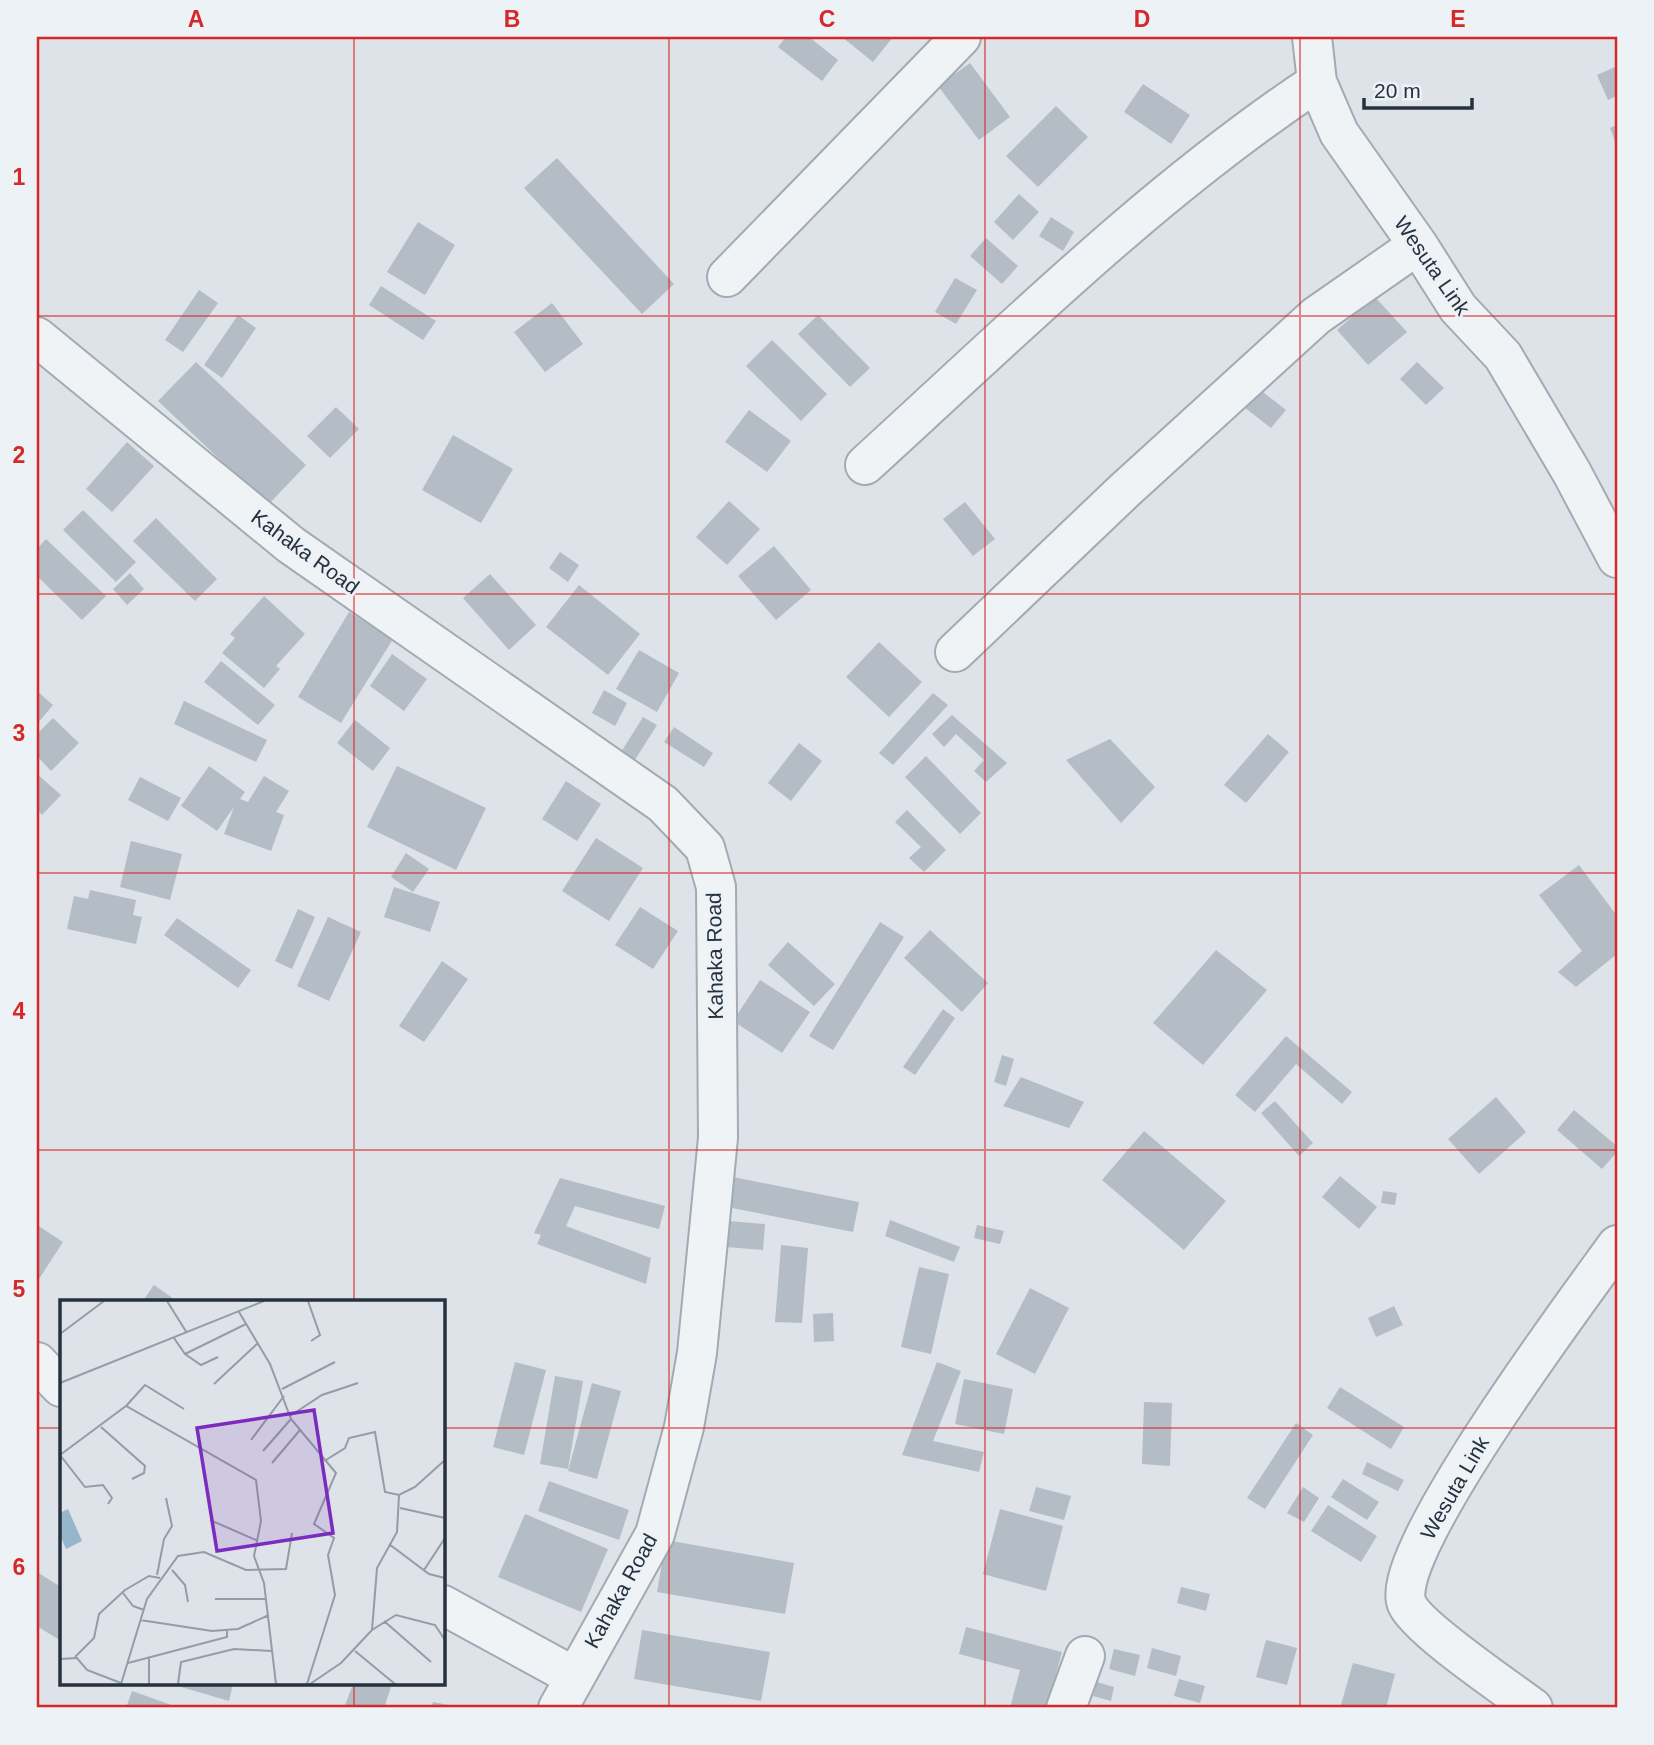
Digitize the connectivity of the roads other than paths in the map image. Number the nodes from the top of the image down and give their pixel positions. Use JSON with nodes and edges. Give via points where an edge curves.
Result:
{"nodes":[{"id":1,"x":961,"y":37,"type":"edge"},
{"id":2,"x":1312,"y":37,"type":"edge"},
{"id":3,"x":1317,"y":82,"type":"junction"},
{"id":4,"x":1418,"y":245,"type":"junction"},
{"id":5,"x":727,"y":277,"type":"dead end"},
{"id":6,"x":37,"y":337,"type":"edge"},
{"id":7,"x":865,"y":465,"type":"dead end"},
{"id":8,"x":1617,"y":558,"type":"edge"},
{"id":9,"x":955,"y":652,"type":"dead end"},
{"id":10,"x":1617,"y":1245,"type":"edge"},
{"id":11,"x":37,"y":1362,"type":"edge"},
{"id":12,"x":60,"y":1386,"type":"edge"},
{"id":13,"x":444,"y":1606,"type":"edge"},
{"id":14,"x":1085,"y":1656,"type":"dead end"},
{"id":15,"x":565,"y":1692,"type":"edge"},
{"id":16,"x":1066,"y":1708,"type":"edge"},
{"id":17,"x":1533,"y":1708,"type":"edge"}],
"edges":[{"from":1,"to":5,"type":"street"},
{"from":2,"to":3,"type":"street","name":"Wesuta Link"},
{"from":3,"to":4,"type":"street","name":"Wesuta Link","via":[[1339,133]]},
{"from":3,"to":7,"type":"street","via":[[1261,119],[1105,248]]},
{"from":4,"to":8,"type":"street","name":"Wesuta Link","via":[[1458,308],[1503,356]]},
{"from":4,"to":9,"type":"street","via":[[1316,316]]},
{"from":6,"to":15,"type":"street","name":"Kahaka Road","via":[[291,545],[663,804],[705,848],[716,887],[718,1138],[697,1353],[684,1427],[655,1534]]},
{"from":10,"to":17,"type":"street","name":"Wesuta Link","via":[[1530,1365],[1439,1506],[1405,1587],[1406,1603],[1430,1629]]},
{"from":11,"to":12,"type":"street"},
{"from":13,"to":15,"type":"street"},
{"from":14,"to":16,"type":"street"}]}
